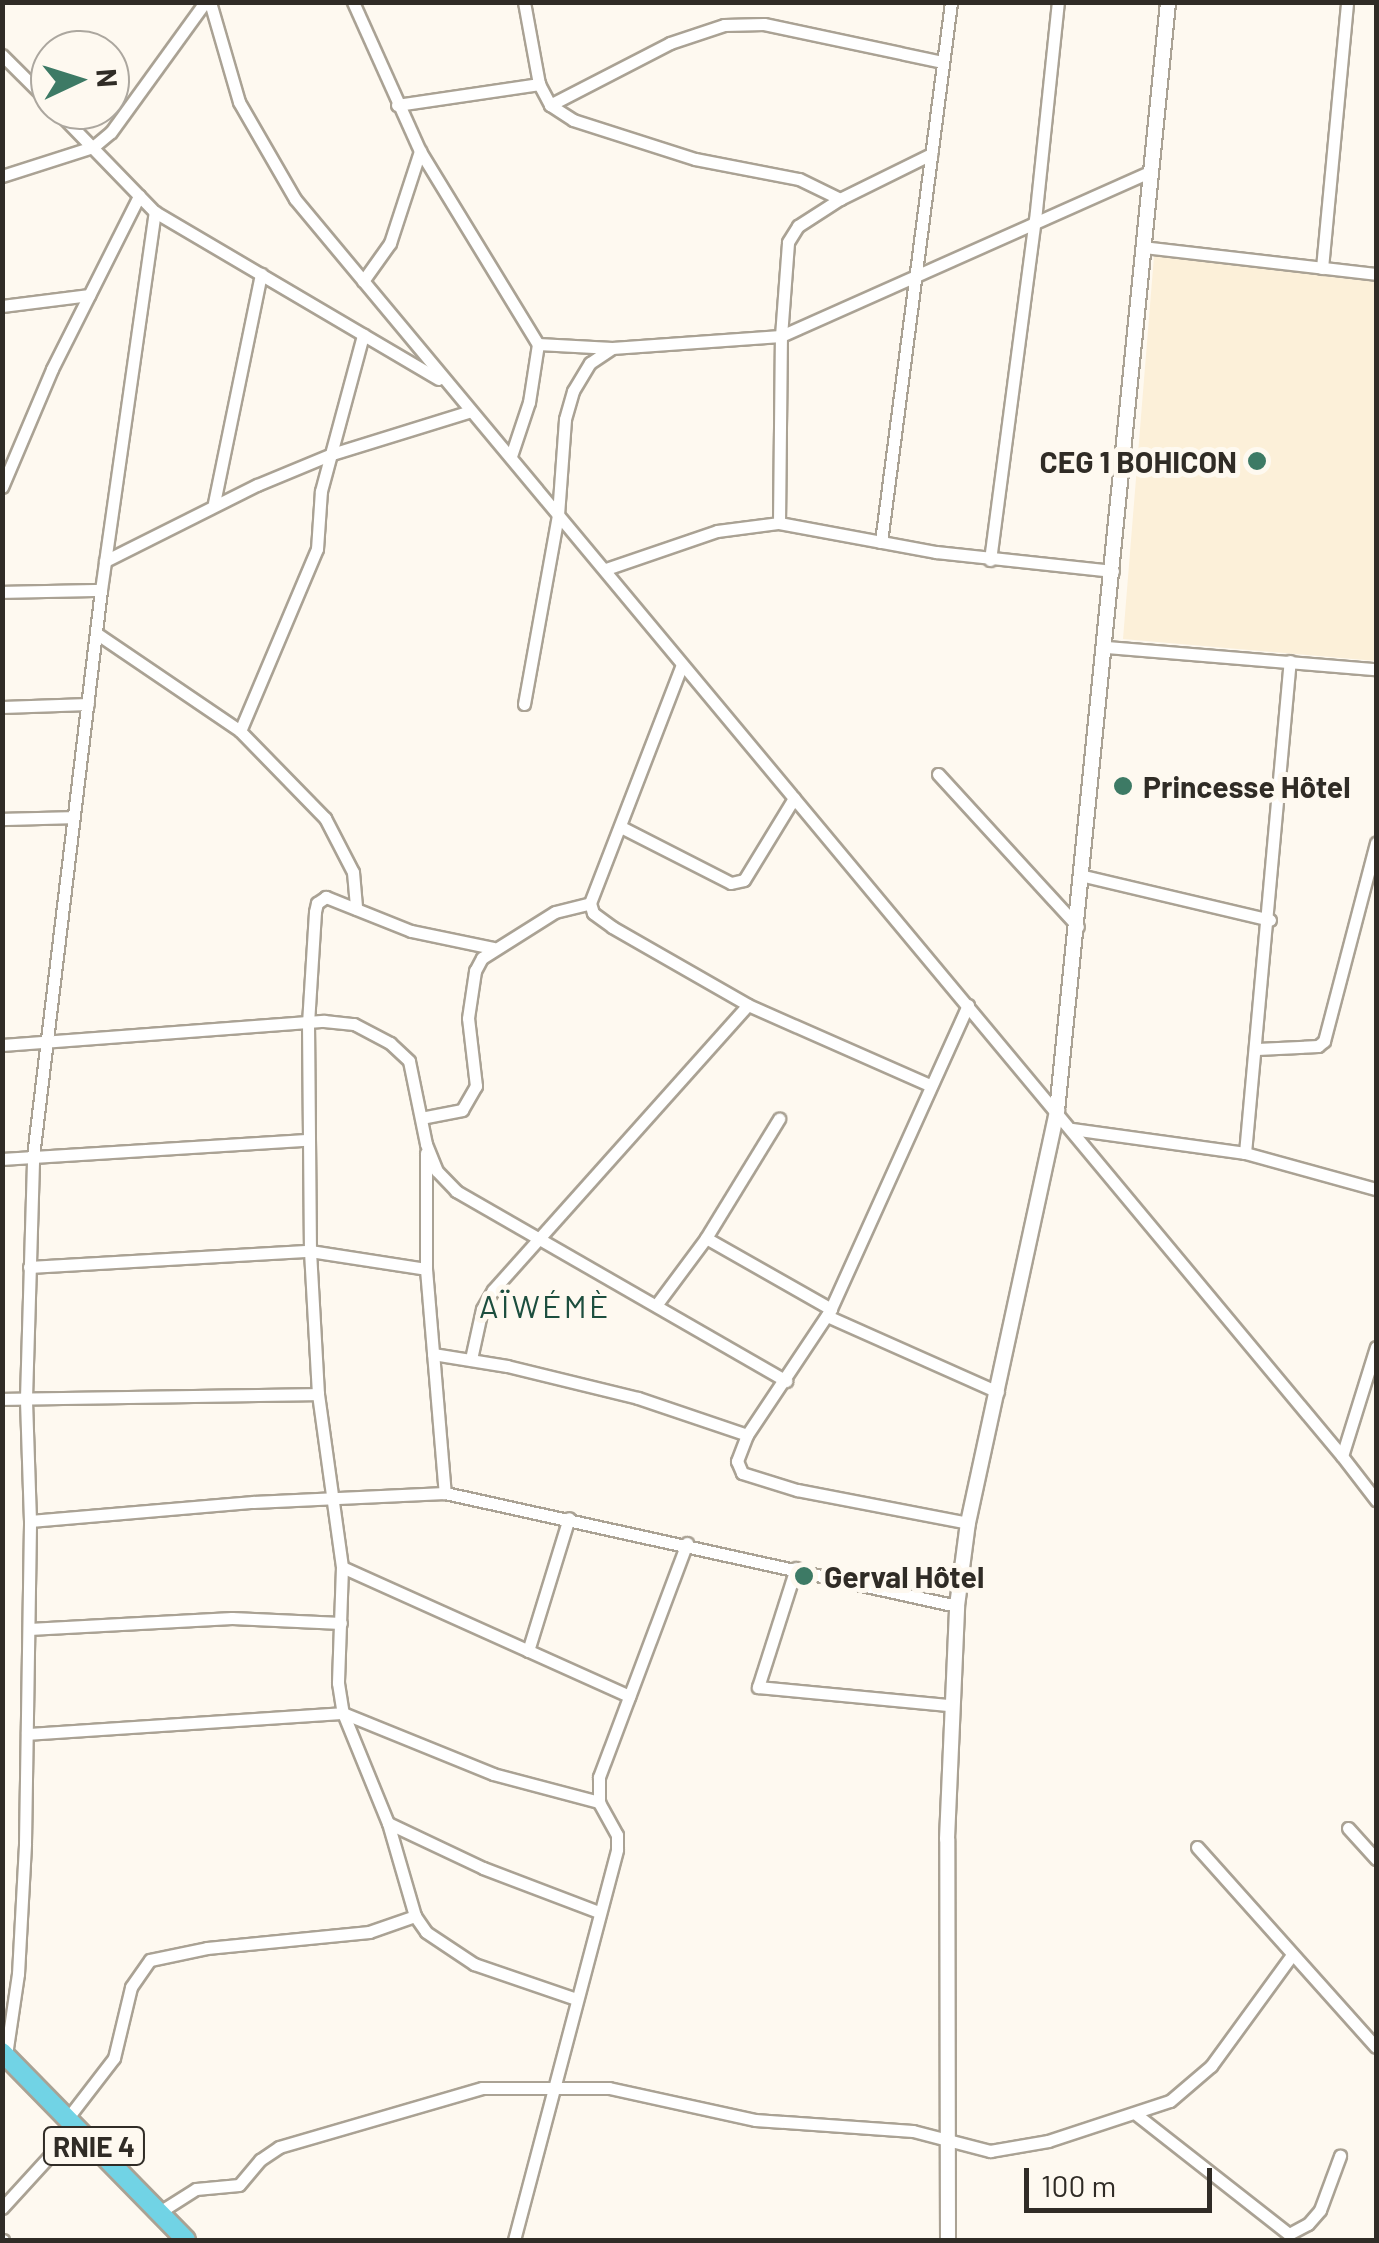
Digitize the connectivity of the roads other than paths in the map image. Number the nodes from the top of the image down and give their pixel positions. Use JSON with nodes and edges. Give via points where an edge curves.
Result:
{"nodes":[{"id":1,"x":208,"y":2,"type":"edge"},
{"id":2,"x":352,"y":2,"type":"edge"},
{"id":3,"x":524,"y":2,"type":"edge"},
{"id":4,"x":951,"y":2,"type":"edge"},
{"id":5,"x":1058,"y":2,"type":"edge"},
{"id":6,"x":1168,"y":2,"type":"edge"},
{"id":7,"x":1347,"y":2,"type":"edge"},
{"id":8,"x":2,"y":56,"type":"edge"},
{"id":9,"x":943,"y":62,"type":"junction"},
{"id":10,"x":30,"y":84,"type":"edge"},
{"id":11,"x":539,"y":84,"type":"junction"},
{"id":12,"x":550,"y":104,"type":"junction"},
{"id":13,"x":397,"y":105,"type":"junction"},
{"id":14,"x":76,"y":130,"type":"edge"},
{"id":15,"x":93,"y":147,"type":"junction"},
{"id":16,"x":420,"y":150,"type":"junction"},
{"id":17,"x":931,"y":154,"type":"junction"},
{"id":18,"x":1151,"y":171,"type":"junction"},
{"id":19,"x":2,"y":176,"type":"edge"},
{"id":20,"x":139,"y":196,"type":"junction"},
{"id":21,"x":840,"y":199,"type":"junction"},
{"id":22,"x":155,"y":212,"type":"junction"},
{"id":23,"x":1035,"y":220,"type":"junction"},
{"id":24,"x":1143,"y":246,"type":"junction"},
{"id":25,"x":1322,"y":268,"type":"junction"},
{"id":26,"x":260,"y":274,"type":"junction"},
{"id":27,"x":1376,"y":274,"type":"edge"},
{"id":28,"x":915,"y":279,"type":"junction"},
{"id":29,"x":363,"y":282,"type":"junction"},
{"id":30,"x":89,"y":295,"type":"junction"},
{"id":31,"x":2,"y":306,"type":"edge"},
{"id":32,"x":363,"y":335,"type":"junction"},
{"id":33,"x":781,"y":336,"type":"junction"},
{"id":34,"x":538,"y":344,"type":"junction"},
{"id":35,"x":612,"y":348,"type":"junction"},
{"id":36,"x":448,"y":385,"type":"junction"},
{"id":37,"x":472,"y":411,"type":"junction"},
{"id":38,"x":332,"y":454,"type":"junction"},
{"id":39,"x":511,"y":456,"type":"junction"},
{"id":40,"x":2,"y":486,"type":"edge"},
{"id":41,"x":214,"y":503,"type":"junction"},
{"id":42,"x":558,"y":515,"type":"junction"},
{"id":43,"x":779,"y":523,"type":"junction"},
{"id":44,"x":881,"y":542,"type":"junction"},
{"id":45,"x":990,"y":560,"type":"junction"},
{"id":46,"x":105,"y":562,"type":"junction"},
{"id":47,"x":606,"y":569,"type":"junction"},
{"id":48,"x":1112,"y":572,"type":"junction"},
{"id":49,"x":100,"y":590,"type":"junction"},
{"id":50,"x":2,"y":592,"type":"edge"},
{"id":51,"x":96,"y":634,"type":"junction"},
{"id":52,"x":1106,"y":647,"type":"junction"},
{"id":53,"x":1290,"y":661,"type":"junction"},
{"id":54,"x":682,"y":665,"type":"junction"},
{"id":55,"x":1376,"y":669,"type":"edge"},
{"id":56,"x":88,"y":704,"type":"junction"},
{"id":57,"x":524,"y":704,"type":"dead end"},
{"id":58,"x":2,"y":706,"type":"edge"},
{"id":59,"x":240,"y":731,"type":"junction"},
{"id":60,"x":938,"y":774,"type":"dead end"},
{"id":61,"x":794,"y":798,"type":"junction"},
{"id":62,"x":72,"y":817,"type":"junction"},
{"id":63,"x":2,"y":820,"type":"edge"},
{"id":64,"x":621,"y":827,"type":"junction"},
{"id":65,"x":1376,"y":843,"type":"edge"},
{"id":66,"x":1084,"y":876,"type":"junction"},
{"id":67,"x":590,"y":903,"type":"junction"},
{"id":68,"x":356,"y":909,"type":"junction"},
{"id":69,"x":1270,"y":920,"type":"junction"},
{"id":70,"x":1078,"y":927,"type":"junction"},
{"id":71,"x":493,"y":948,"type":"junction"},
{"id":72,"x":748,"y":1005,"type":"junction"},
{"id":73,"x":968,"y":1005,"type":"junction"},
{"id":74,"x":308,"y":1023,"type":"junction"},
{"id":75,"x":48,"y":1041,"type":"junction"},
{"id":76,"x":2,"y":1045,"type":"edge"},
{"id":77,"x":1258,"y":1050,"type":"junction"},
{"id":78,"x":929,"y":1085,"type":"junction"},
{"id":79,"x":1057,"y":1111,"type":"junction"},
{"id":80,"x":422,"y":1118,"type":"junction"},
{"id":81,"x":779,"y":1119,"type":"dead end"},
{"id":82,"x":1072,"y":1128,"type":"junction"},
{"id":83,"x":308,"y":1140,"type":"junction"},
{"id":84,"x":426,"y":1144,"type":"junction"},
{"id":85,"x":1246,"y":1153,"type":"junction"},
{"id":86,"x":33,"y":1156,"type":"junction"},
{"id":87,"x":2,"y":1159,"type":"edge"},
{"id":88,"x":1376,"y":1188,"type":"edge"},
{"id":89,"x":706,"y":1238,"type":"junction"},
{"id":90,"x":537,"y":1240,"type":"junction"},
{"id":91,"x":310,"y":1252,"type":"junction"},
{"id":92,"x":28,"y":1267,"type":"junction"},
{"id":93,"x":426,"y":1269,"type":"junction"},
{"id":94,"x":657,"y":1304,"type":"junction"},
{"id":95,"x":829,"y":1312,"type":"junction"},
{"id":96,"x":1376,"y":1347,"type":"edge"},
{"id":97,"x":432,"y":1354,"type":"junction"},
{"id":98,"x":471,"y":1359,"type":"junction"},
{"id":99,"x":786,"y":1380,"type":"junction"},
{"id":100,"x":998,"y":1392,"type":"junction"},
{"id":101,"x":318,"y":1394,"type":"junction"},
{"id":102,"x":26,"y":1398,"type":"junction"},
{"id":103,"x":2,"y":1399,"type":"edge"},
{"id":104,"x":747,"y":1435,"type":"junction"},
{"id":105,"x":1342,"y":1456,"type":"junction"},
{"id":106,"x":446,"y":1493,"type":"junction"},
{"id":107,"x":329,"y":1497,"type":"junction"},
{"id":108,"x":1376,"y":1500,"type":"edge"},
{"id":109,"x":569,"y":1518,"type":"junction"},
{"id":110,"x":30,"y":1521,"type":"junction"},
{"id":111,"x":968,"y":1523,"type":"junction"},
{"id":112,"x":687,"y":1544,"type":"junction"},
{"id":113,"x":342,"y":1568,"type":"junction"},
{"id":114,"x":796,"y":1568,"type":"junction"},
{"id":115,"x":958,"y":1606,"type":"junction"},
{"id":116,"x":341,"y":1623,"type":"junction"},
{"id":117,"x":29,"y":1629,"type":"junction"},
{"id":118,"x":528,"y":1651,"type":"junction"},
{"id":119,"x":630,"y":1696,"type":"junction"},
{"id":120,"x":950,"y":1705,"type":"junction"},
{"id":121,"x":343,"y":1714,"type":"junction"},
{"id":122,"x":27,"y":1734,"type":"junction"},
{"id":123,"x":599,"y":1802,"type":"junction"},
{"id":124,"x":388,"y":1823,"type":"junction"},
{"id":125,"x":1348,"y":1828,"type":"dead end"},
{"id":126,"x":1197,"y":1847,"type":"dead end"},
{"id":127,"x":1376,"y":1859,"type":"edge"},
{"id":128,"x":599,"y":1912,"type":"junction"},
{"id":129,"x":416,"y":1916,"type":"junction"},
{"id":130,"x":1292,"y":1954,"type":"junction"},
{"id":131,"x":576,"y":1999,"type":"junction"},
{"id":132,"x":1376,"y":2047,"type":"edge"},
{"id":133,"x":4,"y":2053,"type":"edge"},
{"id":134,"x":552,"y":2085,"type":"junction"},
{"id":135,"x":1137,"y":2116,"type":"junction"},
{"id":136,"x":71,"y":2123,"type":"junction"},
{"id":137,"x":946,"y":2142,"type":"junction"},
{"id":138,"x":1340,"y":2156,"type":"dead end"},
{"id":139,"x":2,"y":2208,"type":"edge"},
{"id":140,"x":158,"y":2212,"type":"junction"},
{"id":141,"x":186,"y":2240,"type":"edge"},
{"id":142,"x":514,"y":2240,"type":"edge"},
{"id":143,"x":948,"y":2240,"type":"edge"}],
"edges":[{"from":1,"to":15,"type":"street","via":[[125,117]]},
{"from":1,"to":29,"type":"street","via":[[239,102],[270,162]]},
{"from":2,"to":13,"type":"street"},
{"from":3,"to":11,"type":"street"},
{"from":4,"to":9,"type":"street"},
{"from":5,"to":23,"type":"street"},
{"from":6,"to":18,"type":"street"},
{"from":7,"to":25,"type":"street"},
{"from":8,"to":10,"type":"street"},
{"from":9,"to":12,"type":"street","via":[[764,24],[724,25],[670,43]]},
{"from":9,"to":17,"type":"street"},
{"from":11,"to":12,"type":"street"},
{"from":11,"to":13,"type":"street"},
{"from":12,"to":21,"type":"street","via":[[573,120],[695,158],[800,179]]},
{"from":13,"to":16,"type":"street"},
{"from":14,"to":15,"type":"street"},
{"from":15,"to":19,"type":"street"},
{"from":15,"to":20,"type":"street"},
{"from":16,"to":29,"type":"street","via":[[390,244]]},
{"from":16,"to":34,"type":"street"},
{"from":17,"to":21,"type":"street"},
{"from":17,"to":28,"type":"street"},
{"from":18,"to":23,"type":"street"},
{"from":18,"to":24,"type":"street"},
{"from":20,"to":22,"type":"street"},
{"from":20,"to":30,"type":"street"},
{"from":21,"to":33,"type":"street","via":[[798,226],[788,242]]},
{"from":22,"to":26,"type":"street"},
{"from":22,"to":46,"type":"street"},
{"from":23,"to":28,"type":"street"},
{"from":23,"to":45,"type":"street"},
{"from":24,"to":25,"type":"street"},
{"from":24,"to":48,"type":"street"},
{"from":25,"to":27,"type":"street"},
{"from":26,"to":32,"type":"street"},
{"from":26,"to":41,"type":"street"},
{"from":28,"to":33,"type":"street"},
{"from":28,"to":44,"type":"street"},
{"from":29,"to":36,"type":"street"},
{"from":30,"to":31,"type":"street"},
{"from":30,"to":40,"type":"street"},
{"from":32,"to":36,"type":"street"},
{"from":32,"to":38,"type":"street"},
{"from":33,"to":35,"type":"street"},
{"from":33,"to":43,"type":"street"},
{"from":34,"to":35,"type":"street"},
{"from":34,"to":39,"type":"street"},
{"from":35,"to":42,"type":"street","via":[[590,363],[573,391],[560,451]]},
{"from":36,"to":37,"type":"street"},
{"from":37,"to":38,"type":"street"},
{"from":37,"to":39,"type":"street"},
{"from":38,"to":41,"type":"street"},
{"from":38,"to":59,"type":"street","via":[[316,549]]},
{"from":39,"to":42,"type":"street"},
{"from":41,"to":46,"type":"street"},
{"from":42,"to":47,"type":"street"},
{"from":42,"to":57,"type":"street"},
{"from":43,"to":44,"type":"street"},
{"from":43,"to":47,"type":"street","via":[[716,531]]},
{"from":44,"to":45,"type":"street"},
{"from":45,"to":48,"type":"street"},
{"from":46,"to":49,"type":"street"},
{"from":47,"to":54,"type":"street"},
{"from":48,"to":52,"type":"street"},
{"from":49,"to":50,"type":"street"},
{"from":49,"to":51,"type":"street"},
{"from":51,"to":56,"type":"street"},
{"from":51,"to":59,"type":"street"},
{"from":52,"to":53,"type":"street"},
{"from":52,"to":66,"type":"street"},
{"from":53,"to":55,"type":"street"},
{"from":53,"to":69,"type":"street"},
{"from":54,"to":61,"type":"street"},
{"from":54,"to":64,"type":"street"},
{"from":56,"to":58,"type":"street"},
{"from":56,"to":62,"type":"street"},
{"from":59,"to":68,"type":"street","via":[[338,836],[353,872]]},
{"from":60,"to":70,"type":"street"},
{"from":61,"to":64,"type":"street","via":[[744,880],[732,883]]},
{"from":61,"to":73,"type":"street"},
{"from":62,"to":63,"type":"street"},
{"from":62,"to":75,"type":"street"},
{"from":64,"to":67,"type":"street"},
{"from":65,"to":77,"type":"street","via":[[1324,1042]]},
{"from":66,"to":69,"type":"street"},
{"from":66,"to":70,"type":"street"},
{"from":67,"to":71,"type":"street","via":[[555,912]]},
{"from":67,"to":72,"type":"street","via":[[612,927]]},
{"from":68,"to":71,"type":"street","via":[[411,931]]},
{"from":68,"to":74,"type":"street","via":[[326,897],[317,902]]},
{"from":69,"to":77,"type":"street"},
{"from":70,"to":79,"type":"street"},
{"from":71,"to":80,"type":"street","via":[[475,970],[470,994],[468,1037],[476,1072],[471,1100],[445,1116]]},
{"from":72,"to":78,"type":"street"},
{"from":72,"to":90,"type":"street"},
{"from":73,"to":78,"type":"street"},
{"from":73,"to":79,"type":"street"},
{"from":74,"to":75,"type":"street"},
{"from":74,"to":80,"type":"street","via":[[354,1024],[390,1043],[410,1060]]},
{"from":74,"to":83,"type":"street"},
{"from":75,"to":76,"type":"street"},
{"from":75,"to":86,"type":"street"},
{"from":77,"to":85,"type":"street"},
{"from":78,"to":95,"type":"street"},
{"from":79,"to":82,"type":"street"},
{"from":79,"to":100,"type":"street"},
{"from":80,"to":84,"type":"street"},
{"from":81,"to":89,"type":"street"},
{"from":82,"to":85,"type":"street"},
{"from":82,"to":105,"type":"street"},
{"from":83,"to":86,"type":"street"},
{"from":83,"to":91,"type":"street"},
{"from":84,"to":90,"type":"street","via":[[437,1171],[456,1191]]},
{"from":84,"to":93,"type":"street"},
{"from":85,"to":88,"type":"street"},
{"from":86,"to":87,"type":"street"},
{"from":86,"to":92,"type":"street"},
{"from":89,"to":94,"type":"street"},
{"from":89,"to":95,"type":"street"},
{"from":90,"to":94,"type":"street"},
{"from":90,"to":98,"type":"street","via":[[482,1309]]},
{"from":91,"to":92,"type":"street"},
{"from":91,"to":93,"type":"street"},
{"from":91,"to":101,"type":"street"},
{"from":92,"to":102,"type":"street"},
{"from":93,"to":97,"type":"street"},
{"from":94,"to":99,"type":"street"},
{"from":95,"to":99,"type":"street"},
{"from":95,"to":100,"type":"street"},
{"from":96,"to":105,"type":"street"},
{"from":97,"to":98,"type":"street"},
{"from":97,"to":106,"type":"street"},
{"from":98,"to":104,"type":"street","via":[[638,1398]]},
{"from":99,"to":104,"type":"street"},
{"from":100,"to":111,"type":"street"},
{"from":101,"to":102,"type":"street"},
{"from":101,"to":107,"type":"street"},
{"from":102,"to":103,"type":"street"},
{"from":102,"to":110,"type":"street"},
{"from":104,"to":111,"type":"street","via":[[738,1468],[753,1478],[843,1502]]},
{"from":105,"to":108,"type":"street"},
{"from":106,"to":107,"type":"street"},
{"from":106,"to":109,"type":"street"},
{"from":107,"to":110,"type":"street"},
{"from":107,"to":113,"type":"street"},
{"from":109,"to":112,"type":"street"},
{"from":109,"to":118,"type":"street"},
{"from":110,"to":117,"type":"street"},
{"from":111,"to":115,"type":"street"},
{"from":112,"to":114,"type":"street"},
{"from":112,"to":119,"type":"street"},
{"from":113,"to":116,"type":"street"},
{"from":113,"to":118,"type":"street"},
{"from":114,"to":115,"type":"street"},
{"from":114,"to":120,"type":"street","via":[[758,1687]]},
{"from":115,"to":120,"type":"street"},
{"from":116,"to":117,"type":"street","via":[[232,1618]]},
{"from":116,"to":121,"type":"street"},
{"from":117,"to":122,"type":"street"},
{"from":118,"to":119,"type":"street"},
{"from":119,"to":123,"type":"street","via":[[599,1777]]},
{"from":120,"to":137,"type":"street"},
{"from":121,"to":122,"type":"street"},
{"from":121,"to":123,"type":"street","via":[[493,1774]]},
{"from":121,"to":124,"type":"street"},
{"from":122,"to":133,"type":"street","via":[[21,1941]]},
{"from":123,"to":128,"type":"street","via":[[617,1835]]},
{"from":124,"to":128,"type":"street"},
{"from":124,"to":129,"type":"street"},
{"from":125,"to":127,"type":"street"},
{"from":126,"to":130,"type":"street"},
{"from":128,"to":131,"type":"street"},
{"from":129,"to":131,"type":"street","via":[[444,1948],[474,1964]]},
{"from":129,"to":136,"type":"street","via":[[369,1932],[150,1960],[132,1987],[114,2058]]},
{"from":130,"to":132,"type":"street"},
{"from":130,"to":135,"type":"street","via":[[1210,2066],[1170,2102]]},
{"from":131,"to":134,"type":"street"},
{"from":133,"to":136,"type":"main road","number":"RNIE 4"},
{"from":134,"to":137,"type":"street","via":[[654,2096],[755,2120],[913,2131]]},
{"from":134,"to":140,"type":"street","via":[[470,2090],[436,2105],[308,2136],[269,2152],[239,2186],[196,2189]]},
{"from":134,"to":142,"type":"street"},
{"from":135,"to":137,"type":"street","via":[[1017,2148],[990,2151]]},
{"from":135,"to":138,"type":"street","via":[[1289,2234],[1320,2210]]},
{"from":136,"to":139,"type":"street"},
{"from":136,"to":140,"type":"main road","number":"RNIE 4"},
{"from":137,"to":143,"type":"street"},
{"from":140,"to":141,"type":"main road","number":"RNIE 4"}]}
